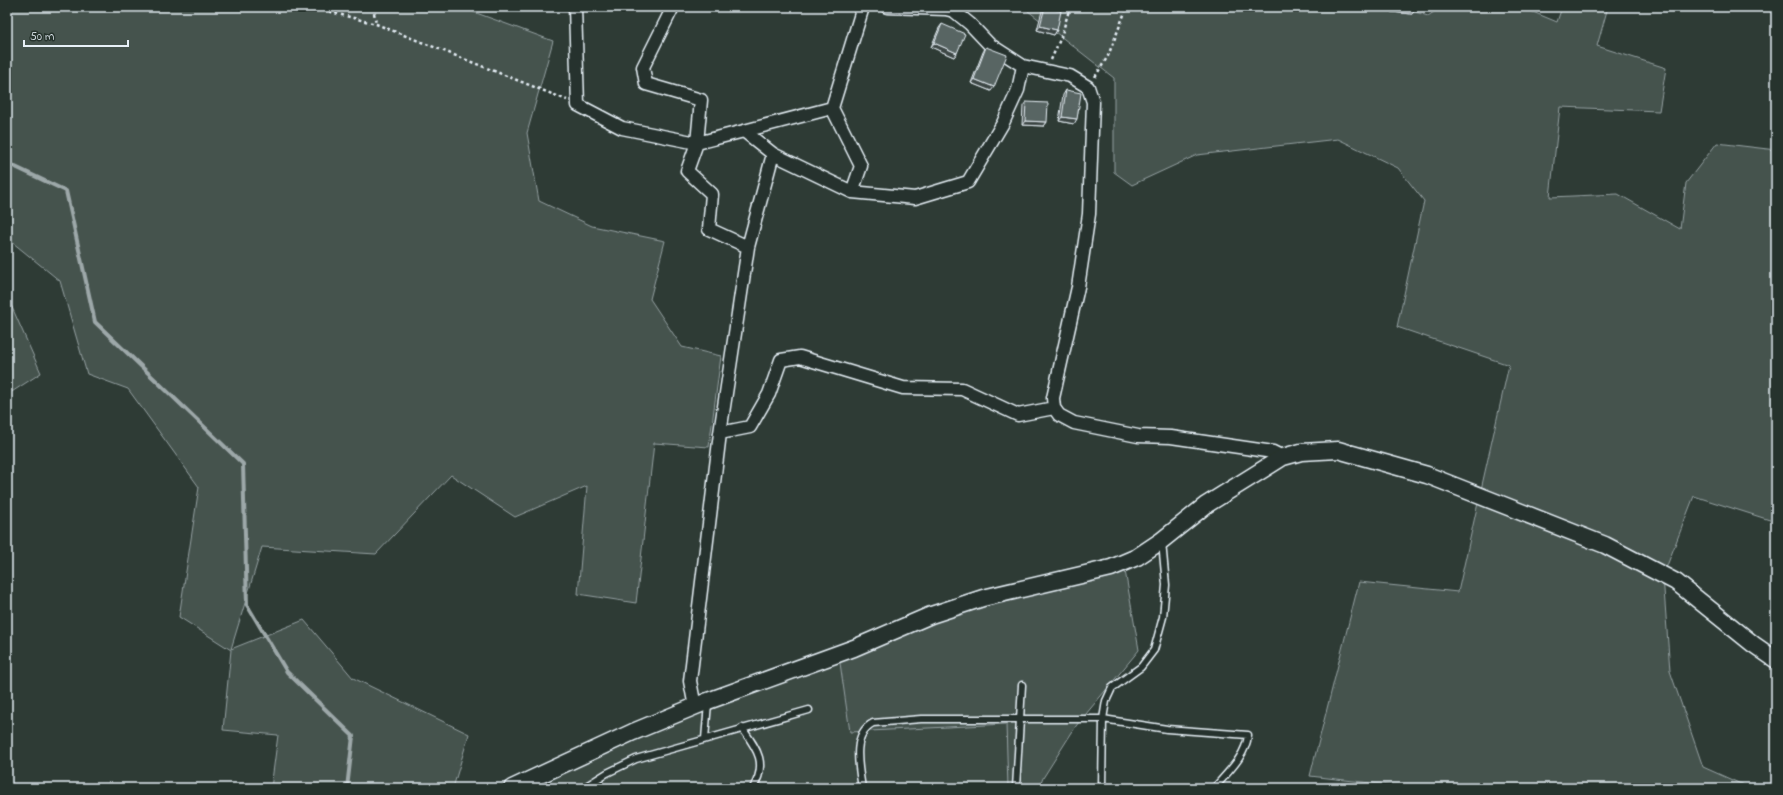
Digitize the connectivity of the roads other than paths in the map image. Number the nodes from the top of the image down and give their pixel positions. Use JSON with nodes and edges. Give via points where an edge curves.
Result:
{"nodes":[{"id":1,"x":575,"y":7,"type":"edge"},
{"id":2,"x":674,"y":7,"type":"edge"},
{"id":3,"x":863,"y":7,"type":"edge"},
{"id":4,"x":887,"y":7,"type":"edge"},
{"id":5,"x":1023,"y":66,"type":"junction"},
{"id":6,"x":832,"y":108,"type":"junction"},
{"id":7,"x":744,"y":131,"type":"junction"},
{"id":8,"x":697,"y":143,"type":"junction"},
{"id":9,"x":773,"y":154,"type":"junction"},
{"id":10,"x":852,"y":192,"type":"junction"},
{"id":11,"x":748,"y":246,"type":"junction"},
{"id":12,"x":1054,"y":408,"type":"junction"},
{"id":13,"x":720,"y":433,"type":"junction"},
{"id":14,"x":1283,"y":457,"type":"junction"},
{"id":15,"x":1161,"y":541,"type":"junction"},
{"id":16,"x":1776,"y":660,"type":"edge"},
{"id":17,"x":1022,"y":685,"type":"dead end"},
{"id":18,"x":701,"y":704,"type":"junction"},
{"id":19,"x":809,"y":710,"type":"dead end"},
{"id":20,"x":1019,"y":718,"type":"junction"},
{"id":21,"x":1103,"y":719,"type":"junction"},
{"id":22,"x":742,"y":728,"type":"junction"},
{"id":23,"x":705,"y":739,"type":"junction"},
{"id":24,"x":512,"y":788,"type":"edge"},
{"id":25,"x":583,"y":788,"type":"edge"},
{"id":26,"x":752,"y":788,"type":"edge"},
{"id":27,"x":862,"y":788,"type":"edge"},
{"id":28,"x":1016,"y":788,"type":"edge"},
{"id":29,"x":1102,"y":788,"type":"edge"},
{"id":30,"x":1214,"y":788,"type":"edge"}],
"edges":[{"from":1,"to":8,"type":"street","via":[[578,105],[622,128]]},
{"from":2,"to":8,"type":"street","via":[[643,67],[646,84],[701,100]]},
{"from":3,"to":6,"type":"street"},
{"from":4,"to":5,"type":"street","via":[[954,11],[989,44]]},
{"from":5,"to":10,"type":"street","via":[[1018,90],[1003,123],[968,182],[915,198]]},
{"from":5,"to":12,"type":"street","via":[[1070,76],[1088,87],[1093,102],[1089,214],[1078,287],[1054,393]]},
{"from":6,"to":7,"type":"street"},
{"from":6,"to":10,"type":"street","via":[[861,166]]},
{"from":7,"to":8,"type":"street"},
{"from":7,"to":9,"type":"street"},
{"from":8,"to":11,"type":"street","via":[[687,171],[712,194],[709,229]]},
{"from":9,"to":10,"type":"street"},
{"from":9,"to":11,"type":"street"},
{"from":11,"to":13,"type":"street"},
{"from":12,"to":13,"type":"street","via":[[1018,414],[962,389],[903,388],[800,357],[781,360],[769,394],[750,427]]},
{"from":12,"to":14,"type":"street","via":[[1059,415],[1074,423],[1138,436],[1171,437],[1273,452]]},
{"from":13,"to":18,"type":"street","via":[[690,681]]},
{"from":14,"to":15,"type":"street","via":[[1206,505]]},
{"from":14,"to":16,"type":"street","via":[[1301,452],[1338,450],[1382,461],[1427,475],[1605,545],[1676,582]]},
{"from":15,"to":18,"type":"street","via":[[1137,557],[1111,568],[983,598],[931,615],[854,648]]},
{"from":15,"to":21,"type":"lane","via":[[1166,585],[1163,617],[1154,650],[1141,667],[1112,688],[1106,701]]},
{"from":17,"to":20,"type":"lane"},
{"from":18,"to":23,"type":"lane"},
{"from":18,"to":24,"type":"street","via":[[633,732]]},
{"from":19,"to":22,"type":"lane"},
{"from":20,"to":21,"type":"lane"},
{"from":20,"to":27,"type":"lane","via":[[921,718],[873,723],[866,727],[860,738],[858,762]]},
{"from":20,"to":28,"type":"lane"},
{"from":21,"to":29,"type":"lane"},
{"from":21,"to":30,"type":"lane","via":[[1167,729],[1248,735],[1247,746]]},
{"from":22,"to":23,"type":"lane"},
{"from":22,"to":26,"type":"lane","via":[[756,748],[761,768],[758,780]]},
{"from":23,"to":25,"type":"lane","via":[[636,759]]}]}
